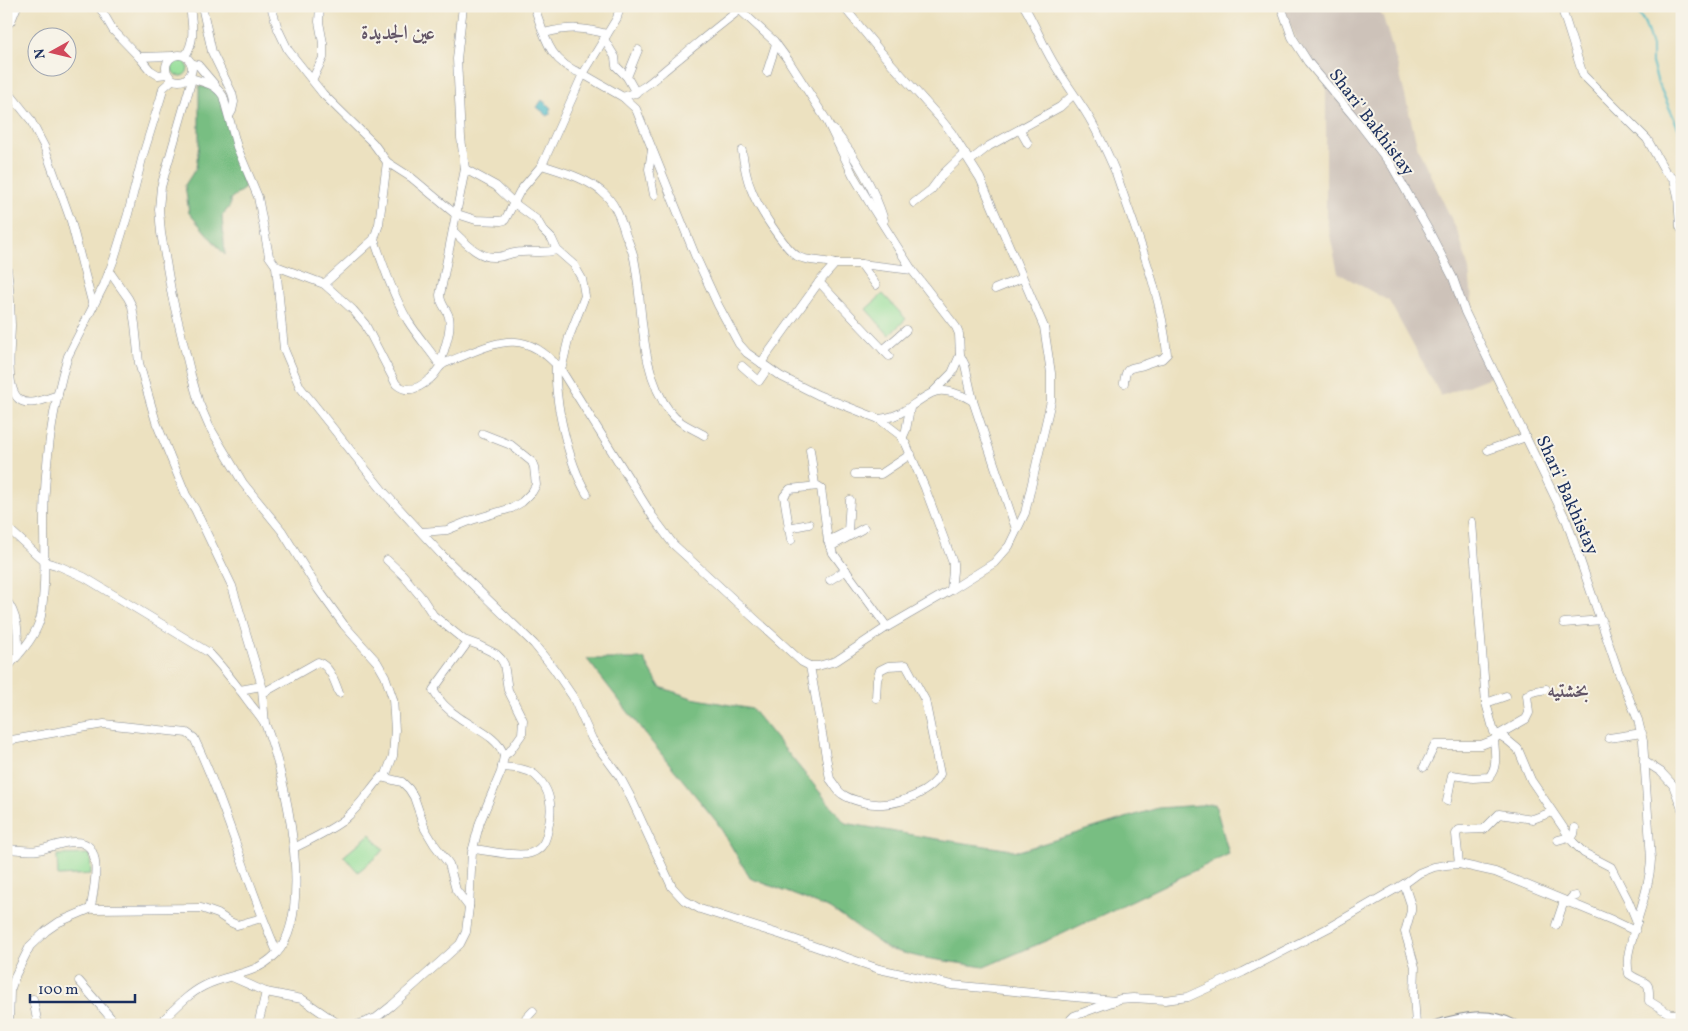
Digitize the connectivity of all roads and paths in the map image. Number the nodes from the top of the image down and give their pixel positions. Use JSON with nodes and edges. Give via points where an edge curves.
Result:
{"nodes":[{"id":1,"x":17,"y":6,"type":"edge"},
{"id":2,"x":99,"y":6,"type":"edge"},
{"id":3,"x":190,"y":6,"type":"edge"},
{"id":4,"x":202,"y":6,"type":"edge"},
{"id":5,"x":271,"y":6,"type":"edge"},
{"id":6,"x":320,"y":6,"type":"edge"},
{"id":7,"x":463,"y":6,"type":"edge"},
{"id":8,"x":534,"y":6,"type":"edge"},
{"id":9,"x":620,"y":6,"type":"edge"},
{"id":10,"x":843,"y":6,"type":"edge"},
{"id":11,"x":1024,"y":6,"type":"edge"},
{"id":12,"x":1281,"y":6,"type":"edge"},
{"id":13,"x":1562,"y":6,"type":"edge"},
{"id":14,"x":742,"y":8,"type":"edge"},
{"id":15,"x":6,"y":26,"type":"edge"},
{"id":16,"x":544,"y":33,"type":"junction"},
{"id":17,"x":606,"y":36,"type":"junction"},
{"id":18,"x":776,"y":44,"type":"junction"},
{"id":19,"x":638,"y":50,"type":"dead end"},
{"id":20,"x":173,"y":56,"type":"junction"},
{"id":21,"x":185,"y":56,"type":"junction"},
{"id":22,"x":139,"y":57,"type":"junction"},
{"id":23,"x":191,"y":63,"type":"junction"},
{"id":24,"x":766,"y":72,"type":"dead end"},
{"id":25,"x":583,"y":74,"type":"junction"},
{"id":26,"x":170,"y":77,"type":"junction"},
{"id":27,"x":627,"y":77,"type":"junction"},
{"id":28,"x":190,"y":78,"type":"junction"},
{"id":29,"x":312,"y":80,"type":"junction"},
{"id":30,"x":6,"y":88,"type":"edge"},
{"id":31,"x":219,"y":90,"type":"junction"},
{"id":32,"x":636,"y":93,"type":"junction"},
{"id":33,"x":1073,"y":95,"type":"junction"},
{"id":34,"x":623,"y":97,"type":"junction"},
{"id":35,"x":229,"y":116,"type":"junction"},
{"id":36,"x":1020,"y":130,"type":"junction"},
{"id":37,"x":1028,"y":144,"type":"dead end"},
{"id":38,"x":652,"y":150,"type":"junction"},
{"id":39,"x":742,"y":151,"type":"dead end"},
{"id":40,"x":965,"y":153,"type":"junction"},
{"id":41,"x":970,"y":161,"type":"junction"},
{"id":42,"x":387,"y":162,"type":"junction"},
{"id":43,"x":542,"y":164,"type":"junction"},
{"id":44,"x":465,"y":169,"type":"junction"},
{"id":45,"x":654,"y":195,"type":"dead end"},
{"id":46,"x":514,"y":203,"type":"junction"},
{"id":47,"x":914,"y":203,"type":"dead end"},
{"id":48,"x":456,"y":214,"type":"junction"},
{"id":49,"x":1682,"y":230,"type":"edge"},
{"id":50,"x":453,"y":231,"type":"junction"},
{"id":51,"x":374,"y":238,"type":"junction"},
{"id":52,"x":557,"y":250,"type":"junction"},
{"id":53,"x":6,"y":263,"type":"edge"},
{"id":54,"x":835,"y":264,"type":"junction"},
{"id":55,"x":861,"y":264,"type":"junction"},
{"id":56,"x":276,"y":266,"type":"junction"},
{"id":57,"x":912,"y":270,"type":"junction"},
{"id":58,"x":109,"y":271,"type":"junction"},
{"id":59,"x":1022,"y":278,"type":"junction"},
{"id":60,"x":820,"y":282,"type":"junction"},
{"id":61,"x":324,"y":284,"type":"junction"},
{"id":62,"x":876,"y":285,"type":"dead end"},
{"id":63,"x":995,"y":290,"type":"dead end"},
{"id":64,"x":93,"y":306,"type":"junction"},
{"id":65,"x":906,"y":330,"type":"dead end"},
{"id":66,"x":960,"y":355,"type":"junction"},
{"id":67,"x":440,"y":365,"type":"junction"},
{"id":68,"x":742,"y":366,"type":"dead end"},
{"id":69,"x":765,"y":366,"type":"junction"},
{"id":70,"x":558,"y":367,"type":"junction"},
{"id":71,"x":1124,"y":383,"type":"dead end"},
{"id":72,"x":933,"y":392,"type":"junction"},
{"id":73,"x":58,"y":395,"type":"junction"},
{"id":74,"x":973,"y":401,"type":"junction"},
{"id":75,"x":910,"y":408,"type":"junction"},
{"id":76,"x":879,"y":419,"type":"junction"},
{"id":77,"x":483,"y":434,"type":"dead end"},
{"id":78,"x":704,"y":435,"type":"dead end"},
{"id":79,"x":1526,"y":437,"type":"junction"},
{"id":80,"x":902,"y":439,"type":"junction"},
{"id":81,"x":810,"y":450,"type":"dead end"},
{"id":82,"x":1488,"y":450,"type":"dead end"},
{"id":83,"x":911,"y":454,"type":"junction"},
{"id":84,"x":855,"y":474,"type":"dead end"},
{"id":85,"x":815,"y":485,"type":"junction"},
{"id":86,"x":587,"y":494,"type":"dead end"},
{"id":87,"x":850,"y":500,"type":"dead end"},
{"id":88,"x":1472,"y":522,"type":"dead end"},
{"id":89,"x":809,"y":524,"type":"dead end"},
{"id":90,"x":788,"y":528,"type":"junction"},
{"id":91,"x":864,"y":528,"type":"dead end"},
{"id":92,"x":1016,"y":528,"type":"junction"},
{"id":93,"x":6,"y":529,"type":"edge"},
{"id":94,"x":422,"y":532,"type":"junction"},
{"id":95,"x":791,"y":540,"type":"dead end"},
{"id":96,"x":829,"y":544,"type":"junction"},
{"id":97,"x":387,"y":560,"type":"dead end"},
{"id":98,"x":45,"y":562,"type":"junction"},
{"id":99,"x":846,"y":570,"type":"junction"},
{"id":100,"x":830,"y":580,"type":"dead end"},
{"id":101,"x":951,"y":590,"type":"junction"},
{"id":102,"x":6,"y":600,"type":"edge"},
{"id":103,"x":1602,"y":620,"type":"junction"},
{"id":104,"x":1564,"y":623,"type":"dead end"},
{"id":105,"x":887,"y":627,"type":"junction"},
{"id":106,"x":468,"y":642,"type":"junction"},
{"id":107,"x":18,"y":654,"type":"junction"},
{"id":108,"x":810,"y":666,"type":"junction"},
{"id":109,"x":6,"y":669,"type":"edge"},
{"id":110,"x":262,"y":689,"type":"junction"},
{"id":111,"x":1546,"y":689,"type":"dead end"},
{"id":112,"x":240,"y":690,"type":"junction"},
{"id":113,"x":339,"y":692,"type":"dead end"},
{"id":114,"x":1506,"y":696,"type":"dead end"},
{"id":115,"x":876,"y":698,"type":"dead end"},
{"id":116,"x":1486,"y":703,"type":"junction"},
{"id":117,"x":265,"y":724,"type":"junction"},
{"id":118,"x":1642,"y":733,"type":"junction"},
{"id":119,"x":1496,"y":738,"type":"junction"},
{"id":120,"x":1609,"y":738,"type":"dead end"},
{"id":121,"x":6,"y":741,"type":"edge"},
{"id":122,"x":504,"y":756,"type":"junction"},
{"id":123,"x":1644,"y":761,"type":"junction"},
{"id":124,"x":1424,"y":766,"type":"dead end"},
{"id":125,"x":502,"y":767,"type":"junction"},
{"id":126,"x":385,"y":777,"type":"junction"},
{"id":127,"x":1447,"y":801,"type":"dead end"},
{"id":128,"x":1682,"y":809,"type":"edge"},
{"id":129,"x":1552,"y":812,"type":"junction"},
{"id":130,"x":1575,"y":828,"type":"dead end"},
{"id":131,"x":1570,"y":838,"type":"junction"},
{"id":132,"x":1558,"y":840,"type":"dead end"},
{"id":133,"x":294,"y":848,"type":"junction"},
{"id":134,"x":6,"y":849,"type":"edge"},
{"id":135,"x":473,"y":849,"type":"junction"},
{"id":136,"x":1459,"y":864,"type":"junction"},
{"id":137,"x":1404,"y":884,"type":"junction"},
{"id":138,"x":1576,"y":896,"type":"dead end"},
{"id":139,"x":1566,"y":902,"type":"junction"},
{"id":140,"x":469,"y":907,"type":"junction"},
{"id":141,"x":92,"y":908,"type":"junction"},
{"id":142,"x":262,"y":918,"type":"junction"},
{"id":143,"x":1637,"y":922,"type":"junction"},
{"id":144,"x":1556,"y":925,"type":"dead end"},
{"id":145,"x":1635,"y":931,"type":"junction"},
{"id":146,"x":277,"y":952,"type":"junction"},
{"id":147,"x":232,"y":977,"type":"junction"},
{"id":148,"x":79,"y":981,"type":"dead end"},
{"id":149,"x":266,"y":992,"type":"junction"},
{"id":150,"x":33,"y":1000,"type":"dead end"},
{"id":151,"x":1115,"y":1002,"type":"junction"},
{"id":152,"x":534,"y":1011,"type":"dead end"},
{"id":153,"x":1682,"y":1014,"type":"edge"},
{"id":154,"x":9,"y":1025,"type":"edge"},
{"id":155,"x":38,"y":1025,"type":"edge"},
{"id":156,"x":117,"y":1025,"type":"edge"},
{"id":157,"x":158,"y":1025,"type":"edge"},
{"id":158,"x":258,"y":1025,"type":"edge"},
{"id":159,"x":340,"y":1025,"type":"edge"},
{"id":160,"x":357,"y":1025,"type":"edge"},
{"id":161,"x":520,"y":1025,"type":"edge"},
{"id":162,"x":1073,"y":1025,"type":"edge"},
{"id":163,"x":1416,"y":1025,"type":"edge"},
{"id":164,"x":1438,"y":1025,"type":"edge"},
{"id":165,"x":1513,"y":1025,"type":"edge"}],
"edges":[{"from":1,"to":15,"type":"street"},
{"from":2,"to":22,"type":"street","via":[[112,30]]},
{"from":3,"to":21,"type":"street","via":[[193,33]]},
{"from":4,"to":35,"type":"street","via":[[212,52],[232,93],[234,102]]},
{"from":5,"to":29,"type":"street","via":[[288,50]]},
{"from":6,"to":29,"type":"street","via":[[323,58]]},
{"from":7,"to":44,"type":"street","via":[[457,59]]},
{"from":8,"to":16,"type":"street"},
{"from":9,"to":17,"type":"street"},
{"from":10,"to":40,"type":"street","via":[[939,117]]},
{"from":11,"to":33,"type":"street"},
{"from":12,"to":79,"type":"street","name":"Shari' Bakhistay","via":[[1295,44],[1392,166],[1429,231]]},
{"from":13,"to":49,"type":"street","via":[[1583,75],[1647,139],[1665,171],[1674,179]]},
{"from":14,"to":18,"type":"street"},
{"from":14,"to":32,"type":"street"},
{"from":16,"to":17,"type":"street","via":[[584,28]]},
{"from":16,"to":25,"type":"street","via":[[554,54],[574,71]]},
{"from":17,"to":25,"type":"street"},
{"from":17,"to":27,"type":"street","via":[[616,66]]},
{"from":18,"to":24,"type":"street"},
{"from":18,"to":57,"type":"street","via":[[827,121],[853,175]]},
{"from":19,"to":27,"type":"street"},
{"from":20,"to":21,"type":"street"},
{"from":20,"to":22,"type":"street"},
{"from":20,"to":26,"type":"street","via":[[166,66]]},
{"from":21,"to":23,"type":"street"},
{"from":22,"to":26,"type":"street","via":[[153,73]]},
{"from":23,"to":28,"type":"street"},
{"from":23,"to":31,"type":"street","via":[[198,65]]},
{"from":25,"to":34,"type":"street"},
{"from":25,"to":43,"type":"street"},
{"from":26,"to":28,"type":"street","via":[[182,81]]},
{"from":26,"to":58,"type":"street","via":[[160,97]]},
{"from":27,"to":32,"type":"street"},
{"from":28,"to":31,"type":"street"},
{"from":28,"to":126,"type":"street","via":[[161,187],[159,209],[172,296],[191,375],[209,426],[243,483],[282,531],[318,589],[385,676],[393,699],[395,730],[393,756]]},
{"from":29,"to":42,"type":"street"},
{"from":30,"to":64,"type":"street","via":[[30,119],[44,146],[71,222]]},
{"from":31,"to":35,"type":"street"},
{"from":32,"to":34,"type":"street"},
{"from":33,"to":36,"type":"street"},
{"from":33,"to":71,"type":"street","via":[[1093,124],[1116,173],[1148,268],[1166,341],[1166,354],[1162,360],[1129,369],[1125,372]]},
{"from":34,"to":38,"type":"street","via":[[636,109]]},
{"from":35,"to":56,"type":"street","via":[[237,147],[258,197],[268,256]]},
{"from":36,"to":37,"type":"street"},
{"from":36,"to":41,"type":"street"},
{"from":38,"to":45,"type":"street","via":[[649,168]]},
{"from":38,"to":69,"type":"street","via":[[695,255],[731,331],[747,353]]},
{"from":39,"to":54,"type":"street","via":[[751,189],[788,248],[798,256]]},
{"from":40,"to":41,"type":"street"},
{"from":40,"to":47,"type":"street"},
{"from":41,"to":59,"type":"street"},
{"from":42,"to":48,"type":"street"},
{"from":42,"to":51,"type":"street","via":[[379,224]]},
{"from":43,"to":46,"type":"street"},
{"from":43,"to":78,"type":"street","via":[[586,180],[614,205],[634,257],[642,333],[659,394],[670,412]]},
{"from":44,"to":46,"type":"street","via":[[496,186]]},
{"from":44,"to":48,"type":"street"},
{"from":46,"to":48,"type":"street","via":[[508,216],[501,221],[476,220]]},
{"from":46,"to":52,"type":"street","via":[[537,220]]},
{"from":48,"to":50,"type":"street"},
{"from":50,"to":52,"type":"street","via":[[486,256],[525,251],[543,254]]},
{"from":50,"to":67,"type":"street","via":[[440,295],[450,326]]},
{"from":51,"to":61,"type":"street"},
{"from":51,"to":67,"type":"street","via":[[402,310]]},
{"from":52,"to":70,"type":"street","via":[[574,265],[586,296]]},
{"from":53,"to":73,"type":"street","via":[[10,298],[9,366],[15,395],[30,402]]},
{"from":54,"to":55,"type":"street"},
{"from":54,"to":60,"type":"street"},
{"from":55,"to":57,"type":"street"},
{"from":55,"to":62,"type":"street"},
{"from":56,"to":61,"type":"street"},
{"from":56,"to":94,"type":"street","via":[[284,349],[300,387],[383,491]]},
{"from":57,"to":66,"type":"street","via":[[956,327]]},
{"from":58,"to":64,"type":"street"},
{"from":58,"to":110,"type":"street","via":[[132,306],[139,363],[156,422],[186,495],[232,586]]},
{"from":59,"to":63,"type":"street"},
{"from":59,"to":92,"type":"street","via":[[1044,327],[1052,401],[1025,513]]},
{"from":60,"to":65,"type":"street","via":[[886,353]]},
{"from":60,"to":69,"type":"street"},
{"from":61,"to":67,"type":"street","via":[[365,324],[400,388],[414,389],[421,385]]},
{"from":64,"to":73,"type":"street","via":[[68,356]]},
{"from":66,"to":72,"type":"street","via":[[952,373]]},
{"from":66,"to":74,"type":"street"},
{"from":67,"to":70,"type":"street","via":[[486,347],[521,341],[542,351]]},
{"from":68,"to":69,"type":"street","via":[[760,381]]},
{"from":69,"to":76,"type":"street","via":[[818,395]]},
{"from":70,"to":86,"type":"street","via":[[555,378],[562,422],[572,460]]},
{"from":70,"to":108,"type":"street","via":[[673,544]]},
{"from":72,"to":74,"type":"street","via":[[952,392]]},
{"from":72,"to":75,"type":"street"},
{"from":73,"to":98,"type":"street","via":[[46,470]]},
{"from":74,"to":92,"type":"street"},
{"from":75,"to":76,"type":"street","via":[[891,418]]},
{"from":75,"to":80,"type":"street"},
{"from":76,"to":80,"type":"street"},
{"from":77,"to":94,"type":"street","via":[[511,445],[532,462],[536,485],[532,492],[512,508],[448,530]]},
{"from":79,"to":82,"type":"street"},
{"from":79,"to":103,"type":"street","name":"Shari' Bakhistay","via":[[1567,522]]},
{"from":80,"to":83,"type":"street"},
{"from":81,"to":85,"type":"street"},
{"from":83,"to":84,"type":"street","via":[[882,474]]},
{"from":83,"to":101,"type":"street","via":[[953,563]]},
{"from":85,"to":90,"type":"street","via":[[790,489],[784,496]]},
{"from":85,"to":96,"type":"street","via":[[821,488]]},
{"from":87,"to":96,"type":"street","via":[[848,531]]},
{"from":88,"to":116,"type":"street"},
{"from":89,"to":90,"type":"street"},
{"from":90,"to":95,"type":"street"},
{"from":91,"to":96,"type":"street"},
{"from":92,"to":101,"type":"street","via":[[1009,546],[994,562]]},
{"from":93,"to":98,"type":"street"},
{"from":94,"to":151,"type":"street","via":[[534,644],[554,669],[573,696],[592,739],[620,777],[672,887],[684,900],[700,909],[879,968],[952,985]]},
{"from":96,"to":99,"type":"street"},
{"from":97,"to":106,"type":"street","via":[[403,575],[433,615]]},
{"from":98,"to":107,"type":"street","via":[[39,624]]},
{"from":98,"to":112,"type":"street","via":[[84,577],[208,652]]},
{"from":99,"to":100,"type":"street"},
{"from":99,"to":105,"type":"street"},
{"from":101,"to":105,"type":"street"},
{"from":102,"to":107,"type":"street","via":[[15,616]]},
{"from":103,"to":104,"type":"street"},
{"from":103,"to":118,"type":"street","name":"Shari' Bakhistay"},
{"from":105,"to":108,"type":"street","via":[[836,661]]},
{"from":106,"to":122,"type":"street","via":[[501,659],[508,690],[523,720],[522,734]]},
{"from":106,"to":122,"type":"street","via":[[433,690],[459,718],[496,743]]},
{"from":107,"to":109,"type":"street"},
{"from":108,"to":115,"type":"street","via":[[830,779],[841,794],[882,805],[932,786],[940,774],[925,700],[906,665],[880,670]]},
{"from":110,"to":112,"type":"street"},
{"from":110,"to":113,"type":"street","via":[[318,662],[328,670]]},
{"from":110,"to":117,"type":"street"},
{"from":111,"to":119,"type":"street","via":[[1527,695],[1529,713],[1526,718]]},
{"from":112,"to":117,"type":"street"},
{"from":114,"to":116,"type":"street"},
{"from":116,"to":119,"type":"street"},
{"from":117,"to":133,"type":"street","via":[[281,779]]},
{"from":118,"to":120,"type":"street"},
{"from":118,"to":123,"type":"street","name":"Shari' Bakhistay"},
{"from":119,"to":124,"type":"street","via":[[1481,745],[1435,745]]},
{"from":119,"to":127,"type":"street","via":[[1495,765],[1489,777],[1452,775]]},
{"from":119,"to":129,"type":"street","via":[[1506,739],[1518,749],[1531,780]]},
{"from":121,"to":142,"type":"street","via":[[104,724],[187,733],[194,738],[199,749]]},
{"from":122,"to":125,"type":"street"},
{"from":123,"to":128,"type":"street","via":[[1662,772],[1673,785]]},
{"from":123,"to":143,"type":"street","name":"Shari' Bakhistay","via":[[1651,859]]},
{"from":125,"to":135,"type":"street"},
{"from":125,"to":135,"type":"street","via":[[529,771],[546,788],[552,813],[546,838],[538,850],[526,854]]},
{"from":126,"to":133,"type":"street","via":[[380,778],[336,826]]},
{"from":126,"to":140,"type":"street","via":[[402,782],[412,794],[424,829],[449,864],[456,890]]},
{"from":129,"to":131,"type":"street"},
{"from":129,"to":136,"type":"street","via":[[1533,819],[1499,814],[1484,829],[1459,830],[1456,834]]},
{"from":130,"to":131,"type":"street"},
{"from":131,"to":132,"type":"street"},
{"from":131,"to":143,"type":"street","via":[[1584,853],[1611,868]]},
{"from":133,"to":146,"type":"street","via":[[295,907],[283,944]]},
{"from":134,"to":141,"type":"street","via":[[37,850],[83,843],[90,848],[96,863]]},
{"from":135,"to":140,"type":"street"},
{"from":136,"to":137,"type":"street","via":[[1428,869]]},
{"from":136,"to":139,"type":"street","via":[[1495,872]]},
{"from":137,"to":151,"type":"street","via":[[1328,928],[1188,997],[1165,1000],[1133,998]]},
{"from":137,"to":163,"type":"street","via":[[1410,905],[1405,932],[1415,967]]},
{"from":138,"to":139,"type":"street"},
{"from":139,"to":144,"type":"street"},
{"from":139,"to":145,"type":"street"},
{"from":140,"to":160,"type":"street","via":[[466,932],[460,944],[376,1018]]},
{"from":141,"to":142,"type":"street","via":[[201,908],[237,925]]},
{"from":141,"to":154,"type":"street","via":[[59,922],[30,946],[10,991]]},
{"from":142,"to":146,"type":"street"},
{"from":143,"to":145,"type":"street","name":"Shari' Bakhistay"},
{"from":145,"to":153,"type":"street","name":"Shari' Bakhistay","via":[[1628,960],[1629,974],[1648,986],[1649,1001],[1670,1014]]},
{"from":146,"to":147,"type":"street","via":[[256,968]]},
{"from":147,"to":149,"type":"street"},
{"from":147,"to":157,"type":"street","via":[[195,991]]},
{"from":148,"to":156,"type":"street"},
{"from":149,"to":158,"type":"street"},
{"from":149,"to":159,"type":"street","via":[[302,999]]},
{"from":150,"to":155,"type":"street"},
{"from":151,"to":162,"type":"street","via":[[1074,1016],[1071,1019]]},
{"from":152,"to":161,"type":"street"},
{"from":164,"to":165,"type":"main road","via":[[1479,1016]]}]}
